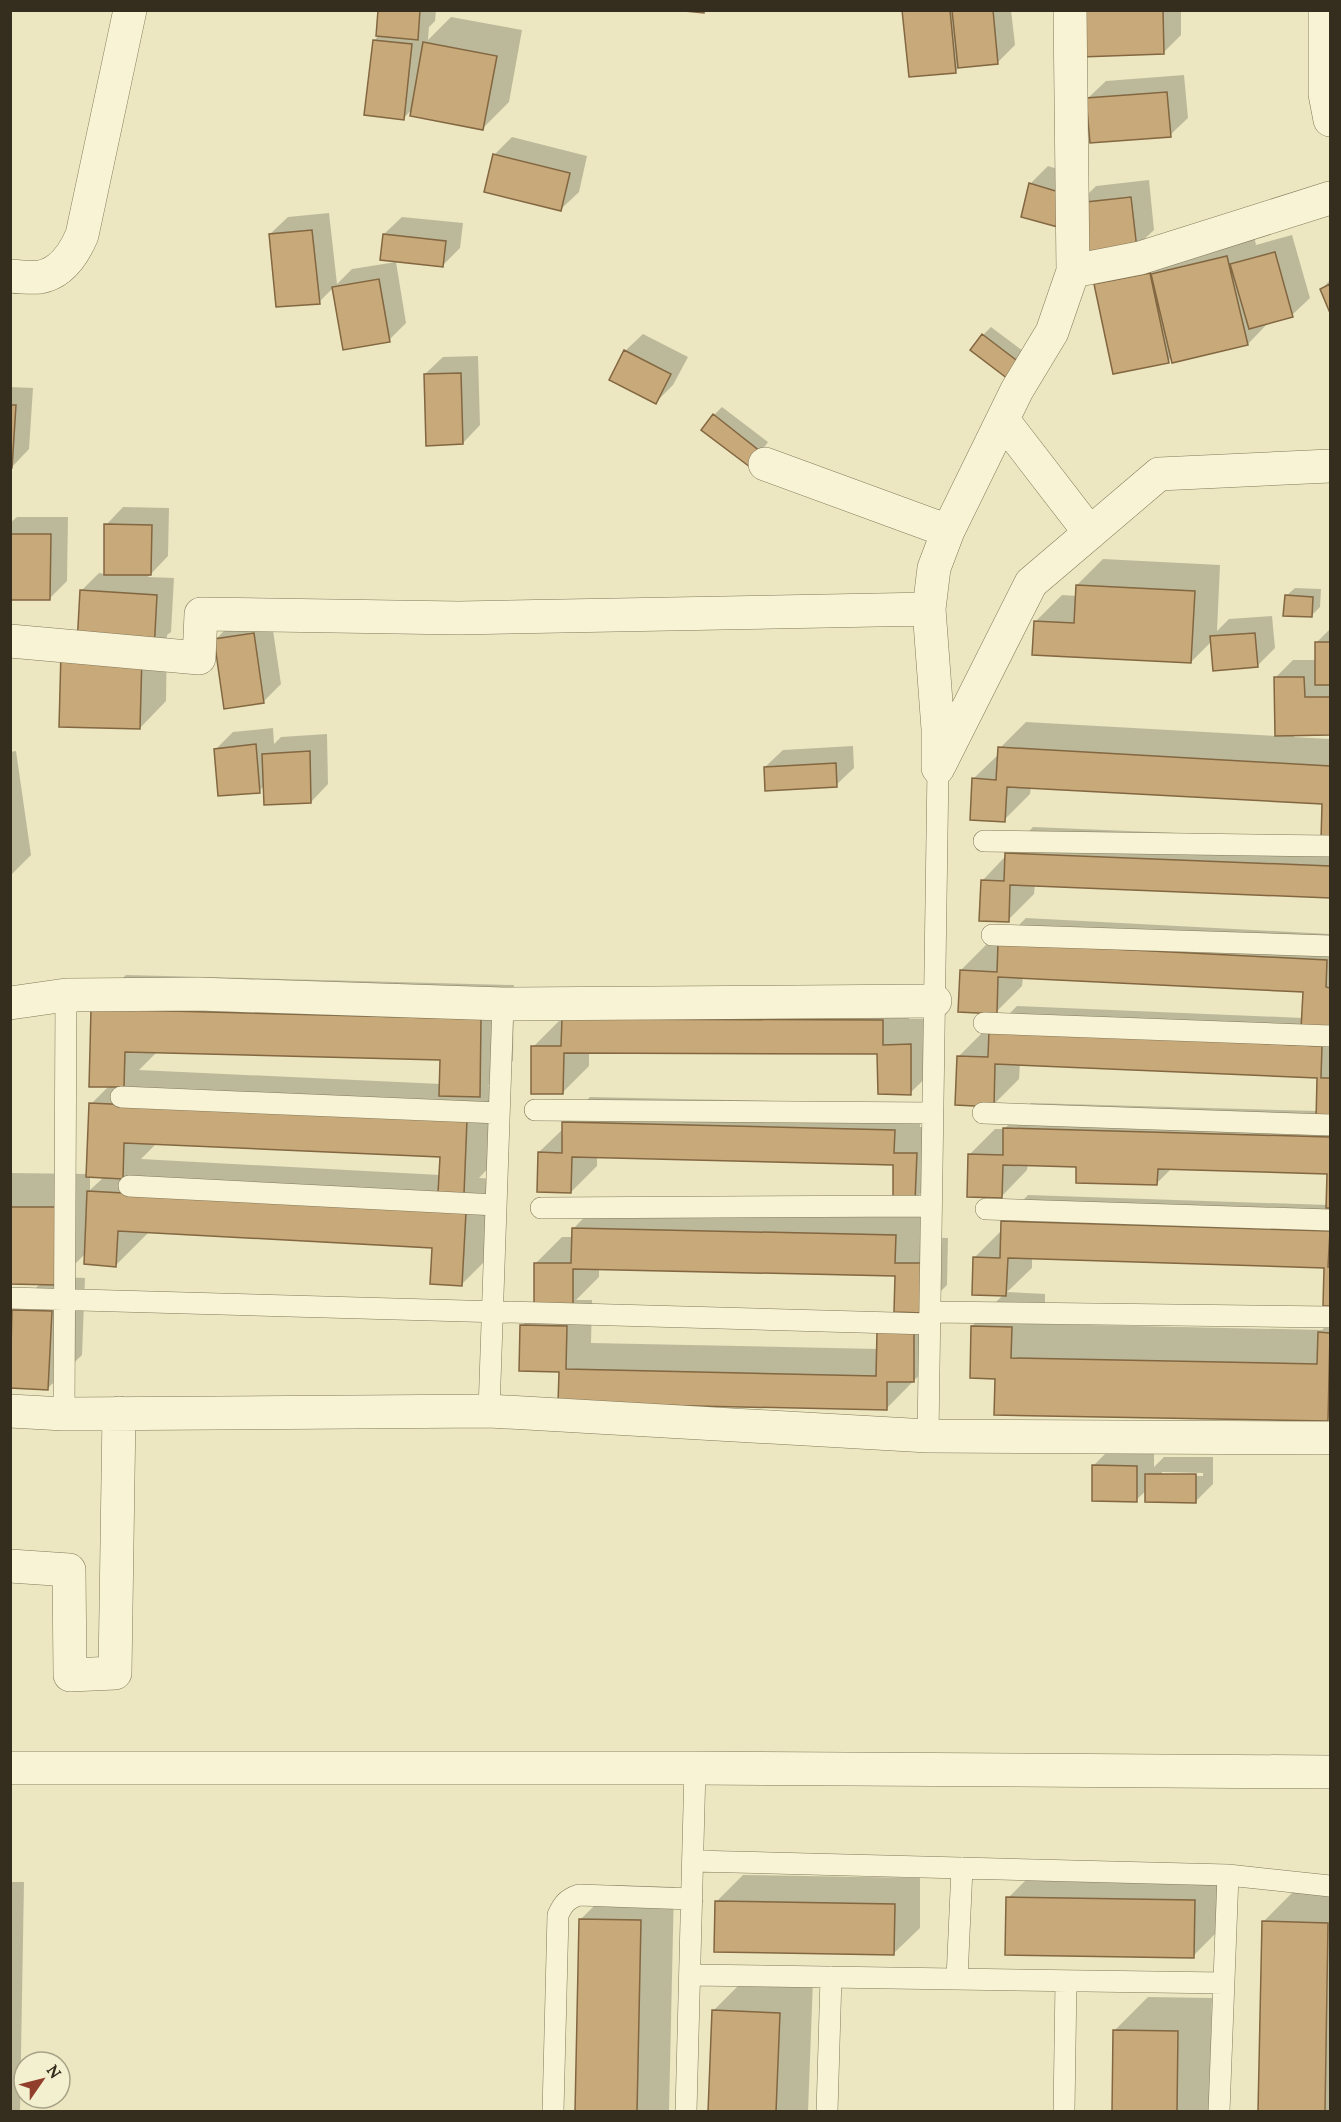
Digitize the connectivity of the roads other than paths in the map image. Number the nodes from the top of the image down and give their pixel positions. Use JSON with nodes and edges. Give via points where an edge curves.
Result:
{"nodes":[{"id":1,"x":130,"y":10,"type":"edge"},
{"id":2,"x":1070,"y":10,"type":"edge"},
{"id":3,"x":1325,"y":10,"type":"edge"},
{"id":4,"x":1330,"y":120,"type":"edge"},
{"id":5,"x":1330,"y":198,"type":"edge"},
{"id":6,"x":1073,"y":271,"type":"junction"},
{"id":7,"x":10,"y":276,"type":"edge"},
{"id":8,"x":1003,"y":420,"type":"junction"},
{"id":9,"x":765,"y":464,"type":"dead end"},
{"id":10,"x":1330,"y":466,"type":"edge"},
{"id":11,"x":948,"y":531,"type":"junction"},
{"id":12,"x":1090,"y":533,"type":"junction"},
{"id":13,"x":929,"y":609,"type":"junction"},
{"id":14,"x":10,"y":641,"type":"edge"},
{"id":15,"x":938,"y":768,"type":"junction"},
{"id":16,"x":984,"y":841,"type":"dead end"},
{"id":17,"x":1330,"y":846,"type":"edge"},
{"id":18,"x":992,"y":935,"type":"dead end"},
{"id":19,"x":1330,"y":946,"type":"edge"},
{"id":20,"x":66,"y":995,"type":"junction"},
{"id":21,"x":935,"y":1001,"type":"junction"},
{"id":22,"x":10,"y":1003,"type":"edge"},
{"id":23,"x":503,"y":1004,"type":"junction"},
{"id":24,"x":984,"y":1023,"type":"dead end"},
{"id":25,"x":1330,"y":1036,"type":"edge"},
{"id":26,"x":121,"y":1097,"type":"dead end"},
{"id":27,"x":535,"y":1110,"type":"dead end"},
{"id":28,"x":499,"y":1113,"type":"junction"},
{"id":29,"x":933,"y":1113,"type":"junction"},
{"id":30,"x":983,"y":1113,"type":"dead end"},
{"id":31,"x":1330,"y":1125,"type":"edge"},
{"id":32,"x":129,"y":1186,"type":"dead end"},
{"id":33,"x":496,"y":1205,"type":"junction"},
{"id":34,"x":931,"y":1206,"type":"junction"},
{"id":35,"x":541,"y":1208,"type":"dead end"},
{"id":36,"x":986,"y":1209,"type":"dead end"},
{"id":37,"x":1330,"y":1220,"type":"edge"},
{"id":38,"x":10,"y":1298,"type":"edge"},
{"id":39,"x":65,"y":1300,"type":"junction"},
{"id":40,"x":492,"y":1312,"type":"junction"},
{"id":41,"x":1330,"y":1317,"type":"edge"},
{"id":42,"x":930,"y":1318,"type":"junction"},
{"id":43,"x":10,"y":1411,"type":"edge"},
{"id":44,"x":489,"y":1411,"type":"junction"},
{"id":45,"x":119,"y":1413,"type":"junction"},
{"id":46,"x":64,"y":1414,"type":"junction"},
{"id":47,"x":928,"y":1436,"type":"junction"},
{"id":48,"x":1330,"y":1437,"type":"edge"},
{"id":49,"x":10,"y":1566,"type":"edge"},
{"id":50,"x":10,"y":1768,"type":"edge"},
{"id":51,"x":695,"y":1768,"type":"junction"},
{"id":52,"x":1330,"y":1772,"type":"edge"},
{"id":53,"x":693,"y":1862,"type":"junction"},
{"id":54,"x":962,"y":1868,"type":"junction"},
{"id":55,"x":1228,"y":1875,"type":"junction"},
{"id":56,"x":1330,"y":1887,"type":"edge"},
{"id":57,"x":692,"y":1899,"type":"junction"},
{"id":58,"x":690,"y":1975,"type":"junction"},
{"id":59,"x":831,"y":1977,"type":"junction"},
{"id":60,"x":957,"y":1979,"type":"junction"},
{"id":61,"x":1066,"y":1981,"type":"junction"},
{"id":62,"x":1224,"y":1983,"type":"junction"},
{"id":63,"x":553,"y":2112,"type":"edge"},
{"id":64,"x":686,"y":2112,"type":"edge"},
{"id":65,"x":826,"y":2112,"type":"edge"},
{"id":66,"x":1064,"y":2112,"type":"edge"},
{"id":67,"x":1219,"y":2112,"type":"edge"}],
"edges":[{"from":1,"to":7,"type":"street","via":[[76,251],[61,268],[40,277]]},
{"from":2,"to":6,"type":"street"},
{"from":3,"to":4,"type":"street","via":[[1325,94]]},
{"from":5,"to":6,"type":"street","via":[[1140,258]]},
{"from":6,"to":8,"type":"street","via":[[1052,332]]},
{"from":8,"to":11,"type":"street"},
{"from":8,"to":12,"type":"street"},
{"from":9,"to":11,"type":"street"},
{"from":10,"to":12,"type":"street","via":[[1159,474]]},
{"from":11,"to":13,"type":"street","via":[[934,568]]},
{"from":12,"to":15,"type":"street","via":[[1030,583]]},
{"from":13,"to":14,"type":"street","via":[[459,618],[201,614],[199,658]]},
{"from":13,"to":15,"type":"street"},
{"from":15,"to":21,"type":"lane"},
{"from":16,"to":17,"type":"lane"},
{"from":18,"to":19,"type":"lane"},
{"from":20,"to":22,"type":"street"},
{"from":20,"to":23,"type":"street","via":[[198,994]]},
{"from":20,"to":39,"type":"lane"},
{"from":21,"to":23,"type":"street"},
{"from":21,"to":29,"type":"lane"},
{"from":23,"to":28,"type":"lane"},
{"from":24,"to":25,"type":"lane"},
{"from":26,"to":28,"type":"lane"},
{"from":27,"to":29,"type":"lane"},
{"from":28,"to":33,"type":"lane"},
{"from":29,"to":34,"type":"lane"},
{"from":30,"to":31,"type":"lane"},
{"from":32,"to":33,"type":"lane"},
{"from":33,"to":40,"type":"lane"},
{"from":34,"to":35,"type":"lane"},
{"from":34,"to":42,"type":"lane"},
{"from":36,"to":37,"type":"lane"},
{"from":38,"to":39,"type":"lane"},
{"from":39,"to":40,"type":"lane"},
{"from":39,"to":46,"type":"lane"},
{"from":40,"to":42,"type":"lane"},
{"from":40,"to":44,"type":"lane"},
{"from":41,"to":42,"type":"lane"},
{"from":42,"to":47,"type":"lane"},
{"from":43,"to":46,"type":"street"},
{"from":44,"to":45,"type":"street"},
{"from":44,"to":47,"type":"street"},
{"from":45,"to":46,"type":"street"},
{"from":45,"to":49,"type":"street","via":[[115,1673],[70,1675],[69,1570]]},
{"from":47,"to":48,"type":"street"},
{"from":50,"to":51,"type":"street"},
{"from":51,"to":52,"type":"street"},
{"from":51,"to":53,"type":"lane"},
{"from":53,"to":54,"type":"lane"},
{"from":53,"to":57,"type":"lane"},
{"from":54,"to":55,"type":"lane"},
{"from":54,"to":60,"type":"lane"},
{"from":55,"to":56,"type":"lane"},
{"from":55,"to":62,"type":"lane"},
{"from":57,"to":58,"type":"lane"},
{"from":57,"to":63,"type":"lane","via":[[579,1895],[564,1903],[558,1915]]},
{"from":58,"to":59,"type":"lane"},
{"from":58,"to":64,"type":"lane"},
{"from":59,"to":60,"type":"lane"},
{"from":59,"to":65,"type":"lane"},
{"from":60,"to":61,"type":"lane"},
{"from":61,"to":62,"type":"lane"},
{"from":61,"to":66,"type":"lane"},
{"from":62,"to":67,"type":"lane"}]}
